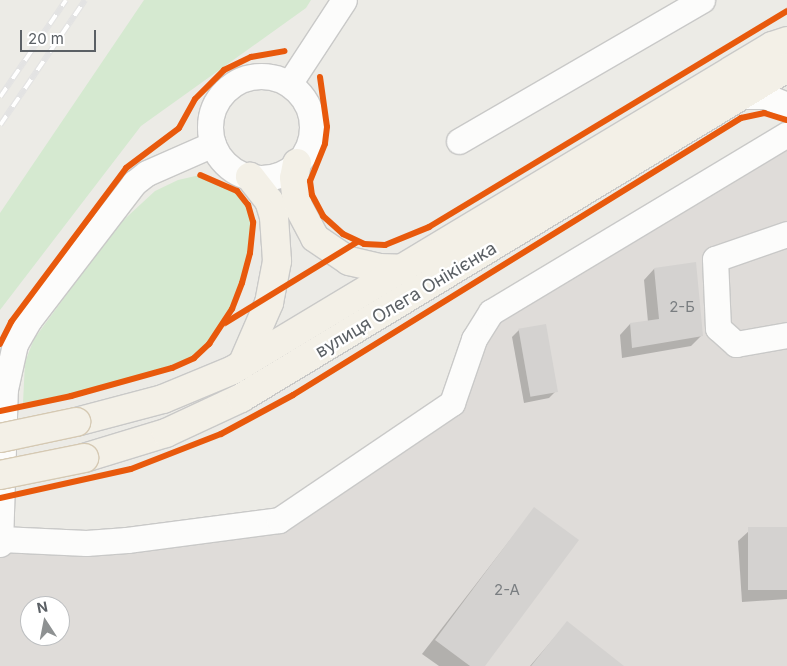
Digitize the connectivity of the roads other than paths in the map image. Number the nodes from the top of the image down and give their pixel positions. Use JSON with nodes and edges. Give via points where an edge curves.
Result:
{"nodes":[{"id":1,"x":344,"y":0,"type":"edge"},
{"id":2,"x":702,"y":0,"type":"edge"},
{"id":3,"x":787,"y":41,"type":"edge"},
{"id":4,"x":787,"y":68,"type":"edge"},
{"id":5,"x":289,"y":84,"type":"junction"},
{"id":6,"x":742,"y":96,"type":"junction"},
{"id":7,"x":787,"y":105,"type":"edge"},
{"id":8,"x":787,"y":134,"type":"edge"},
{"id":9,"x":460,"y":141,"type":"dead end"},
{"id":10,"x":213,"y":144,"type":"junction"},
{"id":11,"x":297,"y":163,"type":"junction"},
{"id":12,"x":250,"y":177,"type":"junction"},
{"id":13,"x":787,"y":234,"type":"edge"},
{"id":14,"x":403,"y":269,"type":"junction"},
{"id":15,"x":787,"y":335,"type":"edge"},
{"id":16,"x":242,"y":365,"type":"junction"},
{"id":17,"x":0,"y":438,"type":"edge"},
{"id":18,"x":0,"y":476,"type":"edge"},
{"id":19,"x":1,"y":541,"type":"edge"}],
"edges":[{"from":1,"to":5,"type":"street"},
{"from":2,"to":9,"type":"street"},
{"from":3,"to":14,"type":"main road","name":"вулиця Олега Онікієнка","via":[[772,46]]},
{"from":4,"to":6,"type":"main road","name":"вулиця Олега Онікієнка"},
{"from":5,"to":10,"type":"street","via":[[274,77],[257,76],[226,88],[212,110]]},
{"from":5,"to":11,"type":"street","via":[[306,102],[313,126],[310,142]]},
{"from":6,"to":7,"type":"street","via":[[766,96]]},
{"from":6,"to":18,"type":"main road","name":"вулиця Олега Онікієнка","bridge":true,"via":[[241,398],[173,431],[84,458]]},
{"from":8,"to":19,"type":"street","via":[[491,312],[474,339],[452,403],[279,520],[127,540],[86,543]]},
{"from":10,"to":12,"type":"street","via":[[227,165]]},
{"from":10,"to":19,"type":"street","via":[[147,173],[134,183],[29,320],[15,344],[5,389]]},
{"from":11,"to":12,"type":"street","via":[[276,176]]},
{"from":11,"to":14,"type":"main road","via":[[294,178],[297,204],[301,218],[315,238],[349,261],[379,268]]},
{"from":12,"to":16,"type":"main road","via":[[269,201],[274,217],[277,261],[269,303]]},
{"from":13,"to":15,"type":"street","via":[[715,259],[718,328],[736,344]]},
{"from":14,"to":16,"type":"main road","name":"вулиця Олега Онікієнка"},
{"from":16,"to":17,"type":"main road","name":"вулиця Олега Онікієнка","bridge":true,"via":[[200,386],[163,399]]}]}
